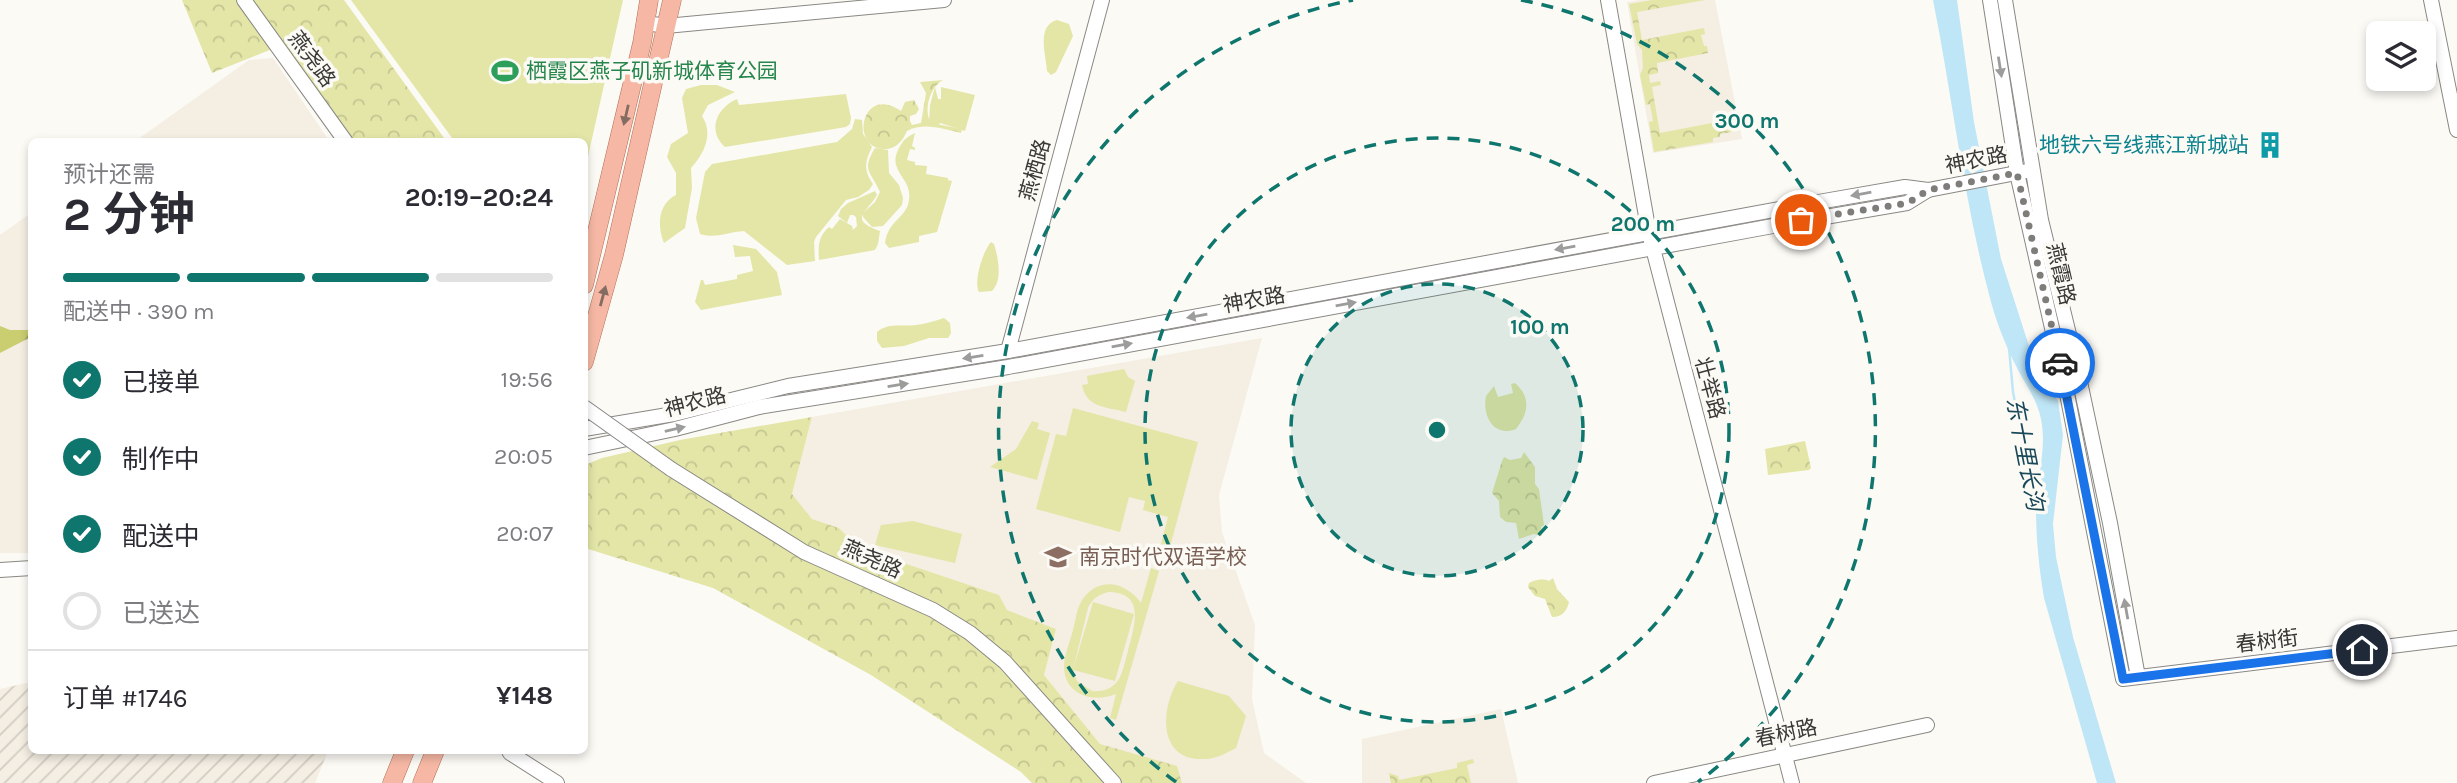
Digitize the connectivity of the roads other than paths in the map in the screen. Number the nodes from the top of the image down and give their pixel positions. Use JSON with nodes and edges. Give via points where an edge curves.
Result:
{"nodes":[{"id":1,"x":244,"y":0,"type":"edge"},
{"id":2,"x":649,"y":0,"type":"edge"},
{"id":3,"x":672,"y":0,"type":"edge"},
{"id":4,"x":944,"y":0,"type":"edge"},
{"id":5,"x":1102,"y":0,"type":"edge"},
{"id":6,"x":1608,"y":0,"type":"edge"},
{"id":7,"x":1990,"y":0,"type":"edge"},
{"id":8,"x":2005,"y":0,"type":"edge"},
{"id":9,"x":2431,"y":0,"type":"edge"},
{"id":10,"x":646,"y":23,"type":"junction"},
{"id":11,"x":666,"y":26,"type":"junction"},
{"id":12,"x":2457,"y":128,"type":"edge"},
{"id":13,"x":343,"y":138,"type":"edge"},
{"id":14,"x":2024,"y":172,"type":"junction"},
{"id":15,"x":1928,"y":190,"type":"junction"},
{"id":16,"x":1650,"y":233,"type":"junction"},
{"id":17,"x":1653,"y":248,"type":"junction"},
{"id":18,"x":588,"y":270,"type":"edge"},
{"id":19,"x":588,"y":348,"type":"edge"},
{"id":20,"x":1008,"y":351,"type":"junction"},
{"id":21,"x":588,"y":410,"type":"edge"},
{"id":22,"x":588,"y":428,"type":"edge"},
{"id":23,"x":588,"y":448,"type":"edge"},
{"id":24,"x":28,"y":568,"type":"edge"},
{"id":25,"x":0,"y":570,"type":"edge"},
{"id":26,"x":2457,"y":638,"type":"edge"},
{"id":27,"x":2138,"y":677,"type":"junction"},
{"id":28,"x":2123,"y":679,"type":"joint"},
{"id":29,"x":1927,"y":725,"type":"dead end"},
{"id":30,"x":404,"y":754,"type":"edge"},
{"id":31,"x":434,"y":754,"type":"edge"},
{"id":32,"x":512,"y":754,"type":"edge"},
{"id":33,"x":1784,"y":754,"type":"junction"},
{"id":34,"x":392,"y":783,"type":"edge"},
{"id":35,"x":422,"y":783,"type":"edge"},
{"id":36,"x":557,"y":783,"type":"edge"},
{"id":37,"x":1114,"y":783,"type":"edge"},
{"id":38,"x":1654,"y":783,"type":"edge"},
{"id":39,"x":1792,"y":783,"type":"edge"}],
"edges":[{"from":1,"to":13,"type":"street","name":"燕尧路"},
{"from":2,"to":10,"type":"main road"},
{"from":3,"to":11,"type":"main road"},
{"from":4,"to":11,"type":"street"},
{"from":5,"to":20,"type":"street","name":"燕栖路"},
{"from":6,"to":16,"type":"street","name":"壮举路"},
{"from":7,"to":14,"type":"street","name":"燕霞路","one_way":true},
{"from":8,"to":14,"type":"street","name":"燕霞路"},
{"from":9,"to":12,"type":"street"},
{"from":10,"to":11,"type":"street"},
{"from":10,"to":18,"type":"main road","one_way":true},
{"from":19,"to":11,"type":"main road","one_way":true},
{"from":14,"to":15,"type":"street","name":"神农路"},
{"from":27,"to":14,"type":"street","name":"燕霞路","one_way":true,"via":[[2110,523]]},
{"from":14,"to":28,"type":"street","name":"燕霞路"},
{"from":15,"to":16,"type":"street","name":"神农路","one_way":true,"via":[[1905,187]]},
{"from":15,"to":17,"type":"street","name":"神农路","via":[[1908,203]]},
{"from":16,"to":17,"type":"street","name":"壮举路"},
{"from":16,"to":20,"type":"street","name":"神农路","one_way":true},
{"from":23,"to":17,"type":"street","name":"神农路","one_way":true,"via":[[759,407],[1008,367]]},
{"from":17,"to":33,"type":"street","name":"壮举路"},
{"from":20,"to":22,"type":"street","name":"神农路","one_way":true,"via":[[788,386],[674,414]]},
{"from":21,"to":37,"type":"street","name":"燕尧路","bridge":true,"via":[[671,469],[804,552],[933,610],[971,633],[1006,662]]},
{"from":24,"to":25,"type":"street"},
{"from":26,"to":27,"type":"street","name":"春树街"},
{"from":27,"to":28,"type":"street","name":"春树街"},
{"from":29,"to":33,"type":"street","name":"春树路"},
{"from":30,"to":34,"type":"main road"},
{"from":31,"to":35,"type":"main road"},
{"from":32,"to":36,"type":"street"},
{"from":33,"to":38,"type":"street","name":"春树路"},
{"from":33,"to":39,"type":"street","name":"壮举路"}]}
